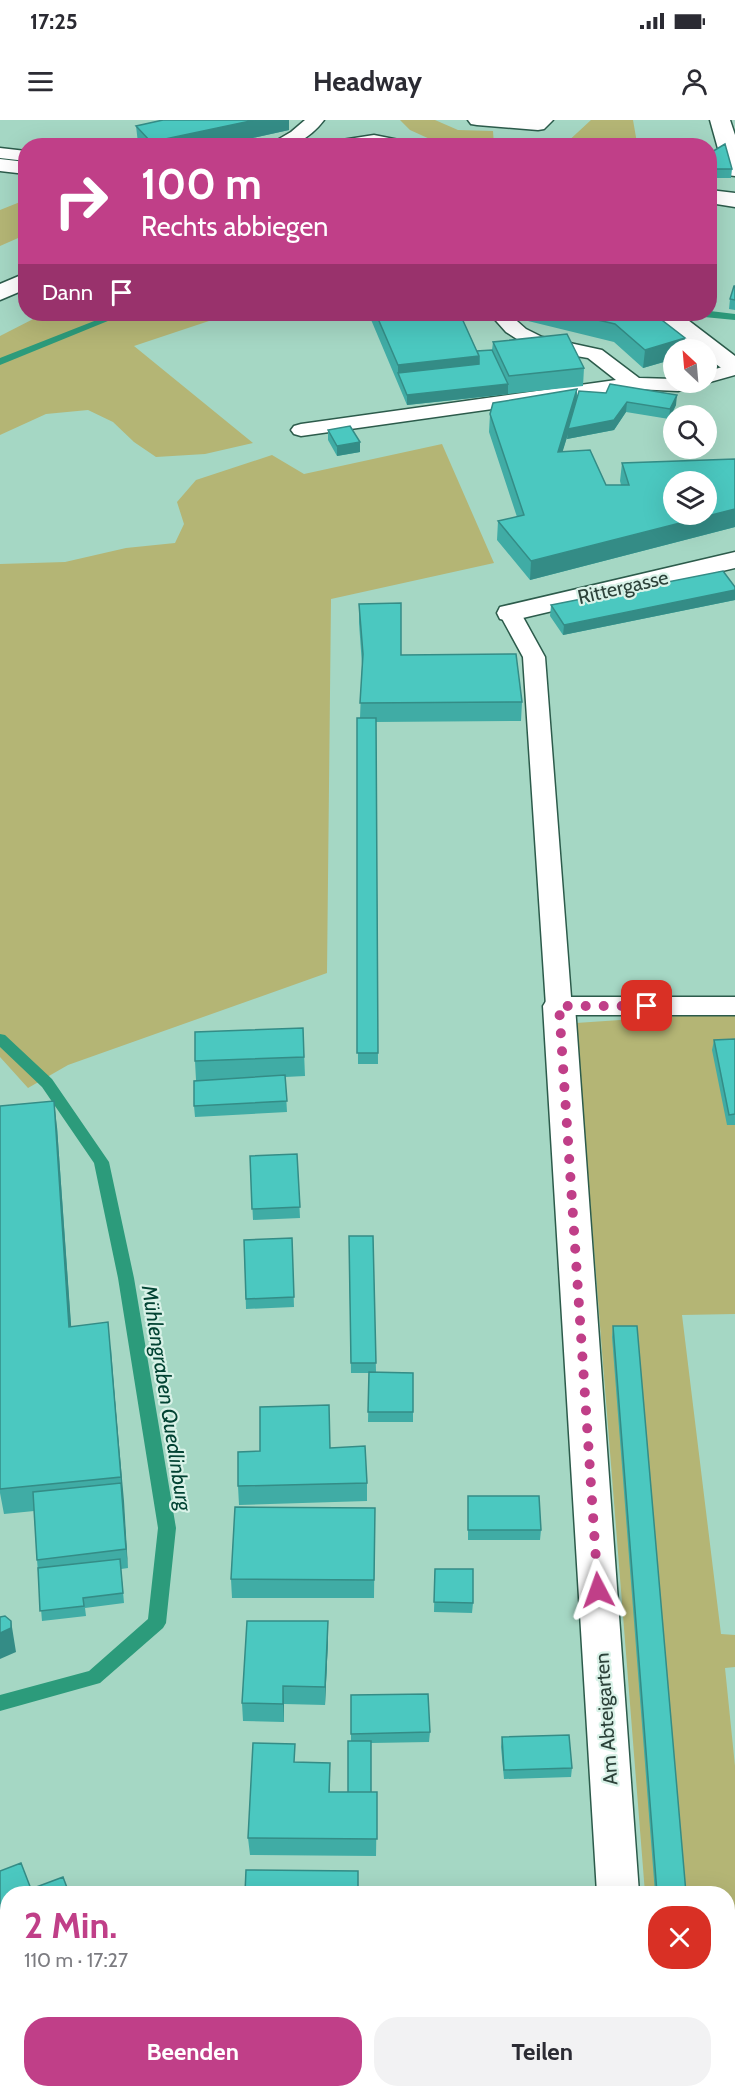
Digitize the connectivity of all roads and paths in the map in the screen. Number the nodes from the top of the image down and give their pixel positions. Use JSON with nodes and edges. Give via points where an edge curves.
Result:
{"nodes":[{"id":1,"x":315,"y":120,"type":"edge"},
{"id":2,"x":477,"y":120,"type":"edge"},
{"id":3,"x":544,"y":120,"type":"edge"},
{"id":4,"x":720,"y":120,"type":"edge"},
{"id":5,"x":293,"y":138,"type":"edge"},
{"id":6,"x":351,"y":138,"type":"edge"},
{"id":7,"x":382,"y":138,"type":"edge"},
{"id":8,"x":0,"y":153,"type":"edge"},
{"id":9,"x":18,"y":155,"type":"edge"},
{"id":10,"x":0,"y":165,"type":"edge"},
{"id":11,"x":18,"y":167,"type":"edge"},
{"id":12,"x":735,"y":170,"type":"edge"},
{"id":13,"x":717,"y":198,"type":"edge"},
{"id":14,"x":735,"y":200,"type":"edge"},
{"id":15,"x":18,"y":284,"type":"edge"},
{"id":16,"x":0,"y":293,"type":"edge"},
{"id":17,"x":507,"y":321,"type":"edge"},
{"id":18,"x":676,"y":321,"type":"edge"},
{"id":19,"x":735,"y":368,"type":"edge"},
{"id":20,"x":717,"y":374,"type":"edge"},
{"id":21,"x":636,"y":383,"type":"junction"},
{"id":22,"x":663,"y":385,"type":"edge"},
{"id":23,"x":301,"y":430,"type":"dead end"},
{"id":24,"x":735,"y":560,"type":"edge"},
{"id":25,"x":510,"y":613,"type":"joint"},
{"id":26,"x":559,"y":1006,"type":"junction"},
{"id":27,"x":735,"y":1006,"type":"edge"},
{"id":28,"x":618,"y":1886,"type":"edge"}],
"edges":[{"from":1,"to":5,"type":"lane"},
{"from":2,"to":3,"type":"lane","via":[[538,125]]},
{"from":4,"to":12,"type":"street"},
{"from":6,"to":7,"type":"street","via":[[364,131]]},
{"from":8,"to":9,"type":"lane"},
{"from":10,"to":11,"type":"street"},
{"from":13,"to":14,"type":"street"},
{"from":15,"to":16,"type":"street"},
{"from":17,"to":21,"type":"lane","via":[[524,337],[596,355]]},
{"from":18,"to":19,"type":"street"},
{"from":19,"to":20,"type":"lane"},
{"from":21,"to":22,"type":"lane"},
{"from":21,"to":23,"type":"lane"},
{"from":24,"to":25,"type":"street","name":"Rittergasse"},
{"from":25,"to":26,"type":"lane","via":[[534,657]]},
{"from":26,"to":27,"type":"lane"},
{"from":26,"to":28,"type":"street","name":"Am Abteigarten"}]}
